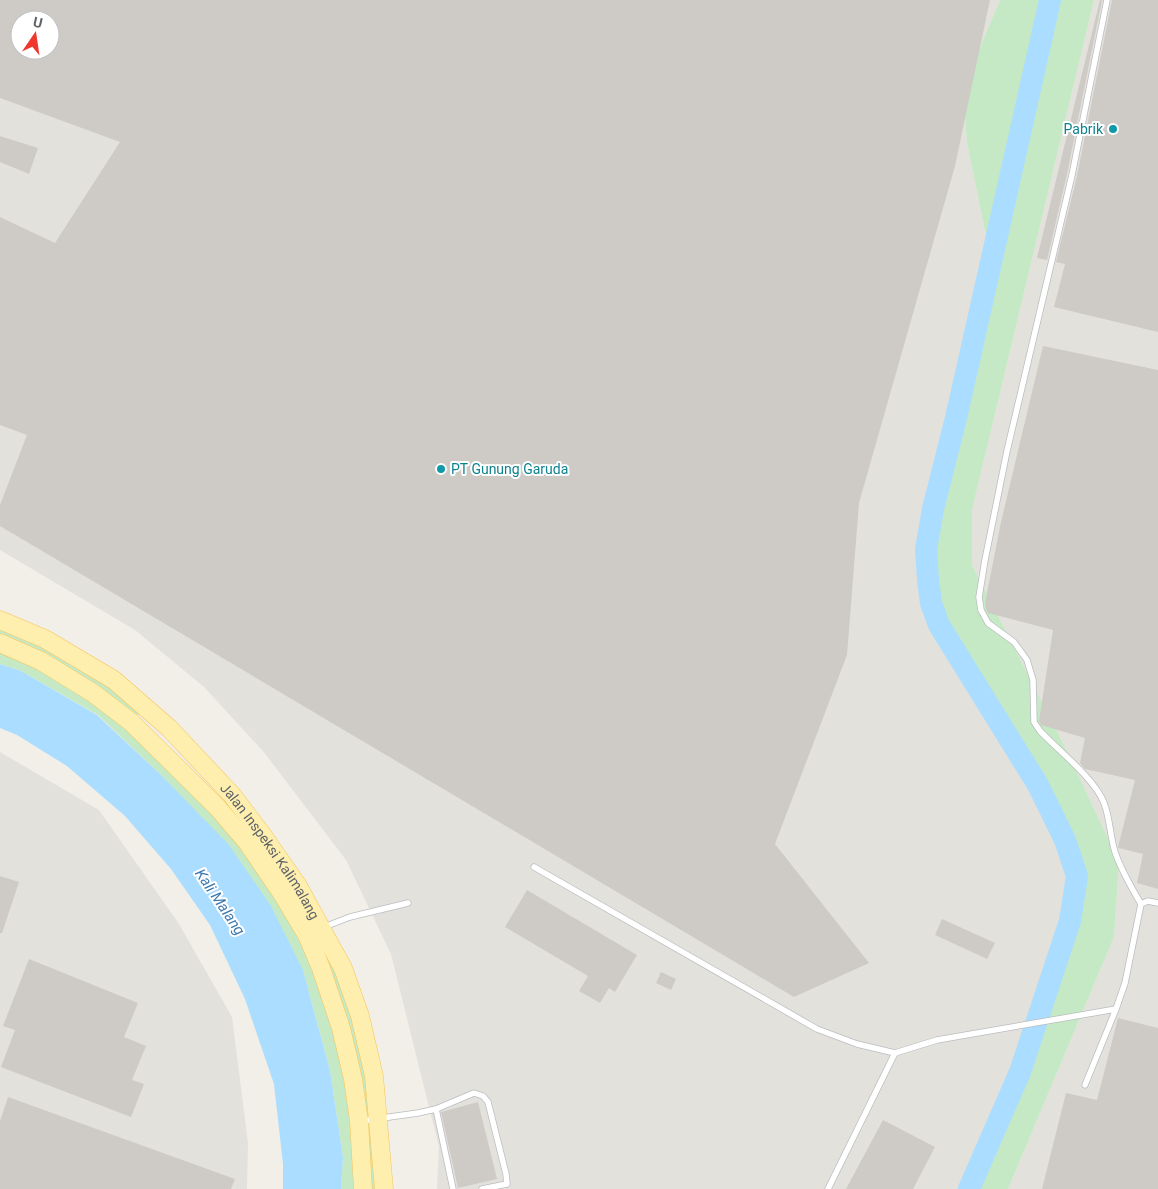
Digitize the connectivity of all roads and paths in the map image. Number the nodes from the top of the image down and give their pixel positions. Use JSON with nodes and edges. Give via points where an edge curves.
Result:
{"nodes":[{"id":1,"x":1108,"y":0,"type":"edge"},
{"id":2,"x":0,"y":620,"type":"edge"},
{"id":3,"x":0,"y":643,"type":"edge"},
{"id":4,"x":145,"y":708,"type":"junction"},
{"id":5,"x":130,"y":722,"type":"junction"},
{"id":6,"x":232,"y":795,"type":"junction"},
{"id":7,"x":217,"y":807,"type":"junction"},
{"id":8,"x":534,"y":867,"type":"dead end"},
{"id":9,"x":408,"y":903,"type":"dead end"},
{"id":10,"x":1158,"y":903,"type":"edge"},
{"id":11,"x":1141,"y":904,"type":"junction"},
{"id":12,"x":314,"y":931,"type":"junction"},
{"id":13,"x":1116,"y":1009,"type":"junction"},
{"id":14,"x":895,"y":1053,"type":"junction"},
{"id":15,"x":1085,"y":1085,"type":"dead end"},
{"id":16,"x":436,"y":1109,"type":"junction"},
{"id":17,"x":379,"y":1119,"type":"junction"},
{"id":18,"x":359,"y":1121,"type":"junction"},
{"id":19,"x":508,"y":1187,"type":"edge"},
{"id":20,"x":363,"y":1189,"type":"edge"},
{"id":21,"x":384,"y":1189,"type":"edge"},
{"id":22,"x":453,"y":1189,"type":"edge"},
{"id":23,"x":482,"y":1189,"type":"edge"},
{"id":24,"x":828,"y":1189,"type":"edge"}],
"edges":[{"from":1,"to":11,"type":"lane","via":[[1072,175],[1007,451],[979,597],[988,623],[1014,642],[1026,660],[1033,680],[1034,722],[1094,785],[1104,802],[1115,850]]},
{"from":2,"to":4,"type":"main road","name":"Jalan Inspeksi Kalimalang","via":[[45,639],[114,680]]},
{"from":3,"to":5,"type":"main road","name":"Jalan Inspeksi Kalimalang","via":[[41,661],[93,693]]},
{"from":4,"to":5,"type":"main road"},
{"from":4,"to":6,"type":"main road","name":"Jalan Inspeksi Kalimalang","via":[[170,728]]},
{"from":5,"to":7,"type":"main road","name":"Jalan Inspeksi Kalimalang"},
{"from":6,"to":7,"type":"main road"},
{"from":6,"to":12,"type":"main road","name":"Jalan Inspeksi Kalimalang","via":[[298,886]]},
{"from":7,"to":12,"type":"main road","name":"Jalan Inspeksi Kalimalang"},
{"from":8,"to":14,"type":"lane","via":[[817,1029],[856,1044]]},
{"from":9,"to":12,"type":"lane","via":[[350,917]]},
{"from":10,"to":11,"type":"lane","via":[[1148,901]]},
{"from":11,"to":13,"type":"lane","via":[[1125,983]]},
{"from":12,"to":17,"type":"main road","name":"Jalan Inspeksi Kalimalang","via":[[343,968],[360,1016],[374,1076]]},
{"from":12,"to":18,"type":"main road","name":"Jalan Inspeksi Kalimalang","via":[[321,968],[354,1079]]},
{"from":13,"to":14,"type":"lane","via":[[937,1040]]},
{"from":13,"to":15,"type":"lane"},
{"from":14,"to":24,"type":"lane"},
{"from":16,"to":17,"type":"lane"},
{"from":16,"to":19,"type":"lane","via":[[474,1093],[486,1098]]},
{"from":16,"to":22,"type":"lane"},
{"from":17,"to":18,"type":"lane"},
{"from":17,"to":21,"type":"main road","name":"Jalan Inspeksi Kalimalang"},
{"from":18,"to":20,"type":"main road","name":"Jalan Inspeksi Kalimalang"},
{"from":19,"to":23,"type":"lane"}]}
